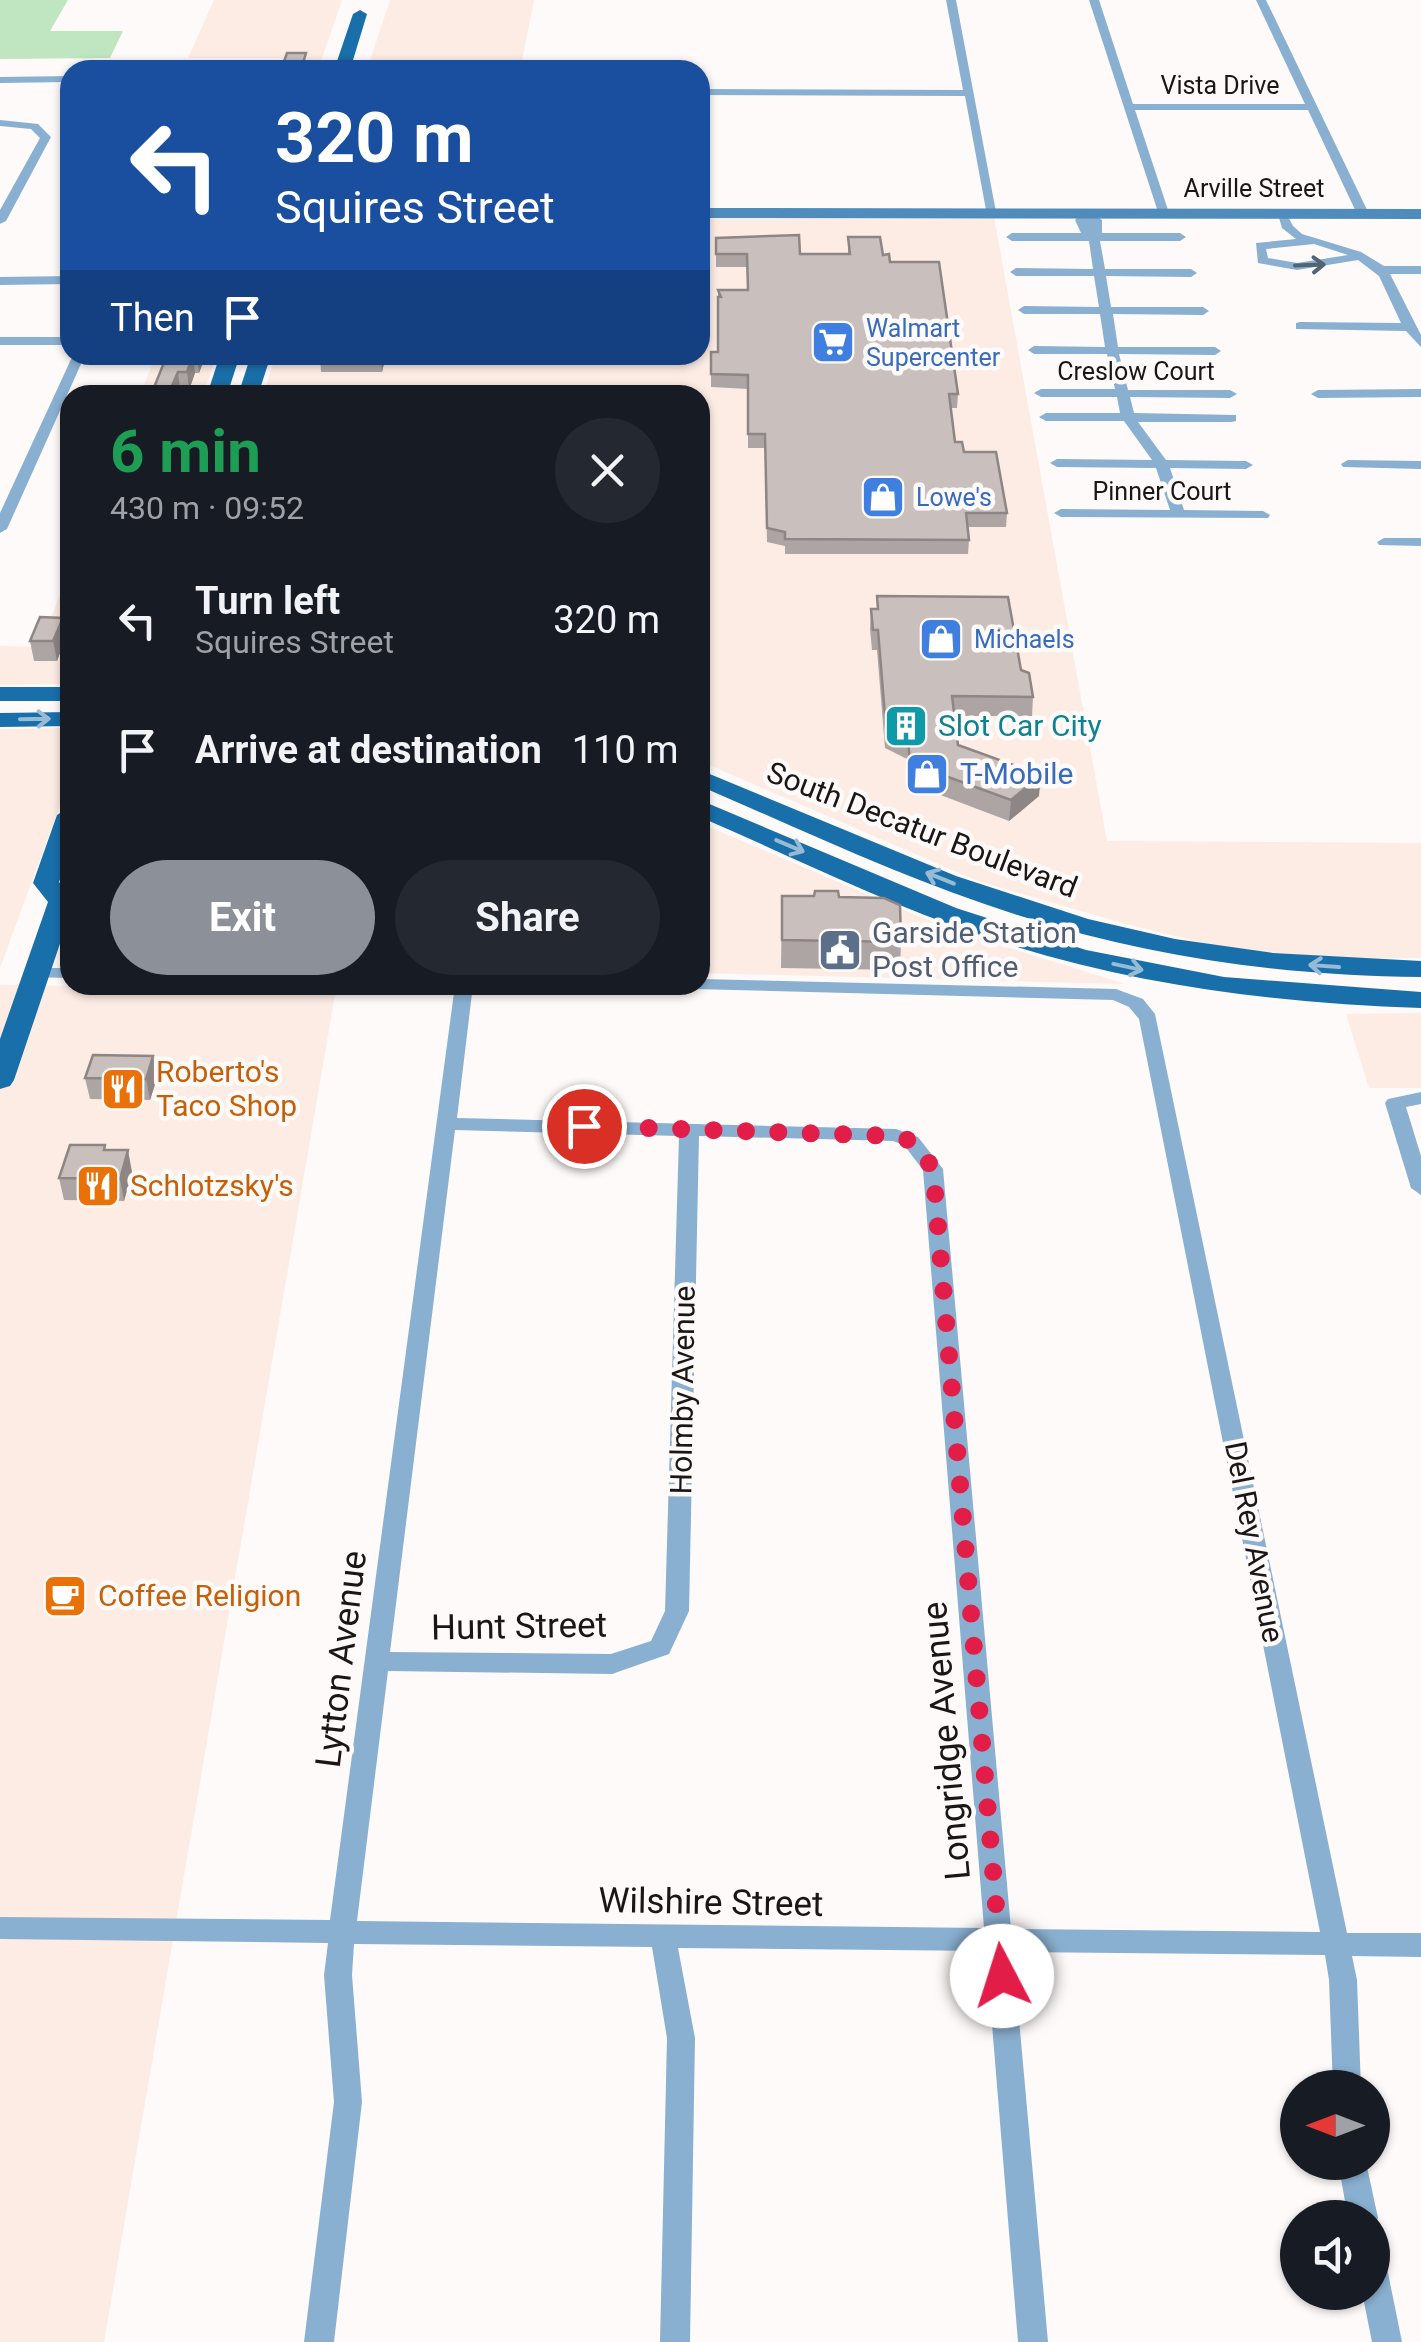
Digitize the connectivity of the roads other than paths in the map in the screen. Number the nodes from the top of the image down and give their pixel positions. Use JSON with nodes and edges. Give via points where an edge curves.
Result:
{"nodes":[{"id":1,"x":951,"y":0,"type":"edge"},
{"id":2,"x":1094,"y":0,"type":"edge"},
{"id":3,"x":1261,"y":0,"type":"edge"},
{"id":4,"x":363,"y":8,"type":"edge"},
{"id":5,"x":345,"y":60,"type":"edge"},
{"id":6,"x":60,"y":79,"type":"edge"},
{"id":7,"x":0,"y":80,"type":"edge"},
{"id":8,"x":710,"y":92,"type":"edge"},
{"id":9,"x":970,"y":92,"type":"junction"},
{"id":10,"x":1128,"y":107,"type":"junction"},
{"id":11,"x":1313,"y":107,"type":"junction"},
{"id":12,"x":0,"y":123,"type":"edge"},
{"id":13,"x":710,"y":212,"type":"edge"},
{"id":14,"x":1000,"y":213,"type":"junction"},
{"id":15,"x":1086,"y":213,"type":"junction"},
{"id":16,"x":1163,"y":213,"type":"junction"},
{"id":17,"x":1290,"y":213,"type":"junction"},
{"id":18,"x":1363,"y":214,"type":"junction"},
{"id":19,"x":1421,"y":214,"type":"edge"},
{"id":20,"x":0,"y":221,"type":"edge"},
{"id":21,"x":1012,"y":237,"type":"dead end"},
{"id":22,"x":1094,"y":237,"type":"junction"},
{"id":23,"x":1180,"y":237,"type":"dead end"},
{"id":24,"x":1313,"y":240,"type":"junction"},
{"id":25,"x":1358,"y":256,"type":"junction"},
{"id":26,"x":1381,"y":270,"type":"junction"},
{"id":27,"x":1421,"y":270,"type":"edge"},
{"id":28,"x":1016,"y":272,"type":"dead end"},
{"id":29,"x":1102,"y":272,"type":"junction"},
{"id":30,"x":1191,"y":273,"type":"dead end"},
{"id":31,"x":60,"y":280,"type":"edge"},
{"id":32,"x":0,"y":281,"type":"edge"},
{"id":33,"x":1024,"y":310,"type":"dead end"},
{"id":34,"x":1104,"y":310,"type":"junction"},
{"id":35,"x":1203,"y":310,"type":"dead end"},
{"id":36,"x":1300,"y":326,"type":"dead end"},
{"id":37,"x":1407,"y":327,"type":"junction"},
{"id":38,"x":0,"y":341,"type":"edge"},
{"id":39,"x":60,"y":341,"type":"edge"},
{"id":40,"x":1421,"y":343,"type":"edge"},
{"id":41,"x":1034,"y":350,"type":"dead end"},
{"id":42,"x":1112,"y":350,"type":"junction"},
{"id":43,"x":1215,"y":351,"type":"dead end"},
{"id":44,"x":1041,"y":392,"type":"dead end"},
{"id":45,"x":1122,"y":393,"type":"junction"},
{"id":46,"x":1421,"y":393,"type":"edge"},
{"id":47,"x":1230,"y":394,"type":"dead end"},
{"id":48,"x":1318,"y":394,"type":"dead end"},
{"id":49,"x":60,"y":397,"type":"edge"},
{"id":50,"x":1046,"y":417,"type":"dead end"},
{"id":51,"x":1128,"y":418,"type":"junction"},
{"id":52,"x":1231,"y":418,"type":"dead end"},
{"id":53,"x":1057,"y":463,"type":"dead end"},
{"id":54,"x":1162,"y":464,"type":"junction"},
{"id":55,"x":1348,"y":464,"type":"dead end"},
{"id":56,"x":1246,"y":465,"type":"dead end"},
{"id":57,"x":1421,"y":465,"type":"edge"},
{"id":58,"x":1061,"y":513,"type":"dead end"},
{"id":59,"x":1178,"y":514,"type":"junction"},
{"id":60,"x":1262,"y":515,"type":"dead end"},
{"id":61,"x":0,"y":529,"type":"edge"},
{"id":62,"x":1384,"y":542,"type":"dead end"},
{"id":63,"x":1421,"y":542,"type":"edge"},
{"id":64,"x":0,"y":694,"type":"edge"},
{"id":65,"x":60,"y":694,"type":"edge"},
{"id":66,"x":60,"y":719,"type":"edge"},
{"id":67,"x":0,"y":720,"type":"edge"},
{"id":68,"x":710,"y":781,"type":"edge"},
{"id":69,"x":710,"y":812,"type":"edge"},
{"id":70,"x":60,"y":843,"type":"edge"},
{"id":71,"x":60,"y":894,"type":"edge"},
{"id":72,"x":60,"y":911,"type":"edge"},
{"id":73,"x":944,"y":913,"type":"junction"},
{"id":74,"x":1078,"y":924,"type":"junction"},
{"id":75,"x":1421,"y":970,"type":"edge"},
{"id":76,"x":36,"y":973,"type":"junction"},
{"id":77,"x":60,"y":973,"type":"edge"},
{"id":78,"x":710,"y":985,"type":"edge"},
{"id":79,"x":463,"y":995,"type":"edge"},
{"id":80,"x":1421,"y":1000,"type":"edge"},
{"id":81,"x":0,"y":1080,"type":"edge"},
{"id":82,"x":1421,"y":1098,"type":"edge"},
{"id":83,"x":446,"y":1124,"type":"junction"},
{"id":84,"x":689,"y":1129,"type":"junction"},
{"id":85,"x":1421,"y":1188,"type":"edge"},
{"id":86,"x":660,"y":1647,"type":"joint"},
{"id":87,"x":376,"y":1662,"type":"junction"},
{"id":88,"x":0,"y":1928,"type":"edge"},
{"id":89,"x":342,"y":1932,"type":"junction"},
{"id":90,"x":663,"y":1936,"type":"junction"},
{"id":91,"x":998,"y":1940,"type":"junction"},
{"id":92,"x":1336,"y":1944,"type":"junction"},
{"id":93,"x":1421,"y":1945,"type":"edge"},
{"id":94,"x":1346,"y":2070,"type":"edge"},
{"id":95,"x":1381,"y":2310,"type":"edge"},
{"id":96,"x":319,"y":2342,"type":"edge"},
{"id":97,"x":675,"y":2342,"type":"edge"},
{"id":98,"x":1033,"y":2342,"type":"edge"},
{"id":99,"x":1387,"y":2342,"type":"edge"}],
"edges":[{"from":1,"to":9,"type":"street"},
{"from":2,"to":10,"type":"street"},
{"from":3,"to":11,"type":"street"},
{"from":4,"to":5,"type":"main road"},
{"from":6,"to":7,"type":"street"},
{"from":8,"to":9,"type":"street"},
{"from":9,"to":14,"type":"street"},
{"from":10,"to":11,"type":"street","name":"Vista Drive"},
{"from":10,"to":16,"type":"street"},
{"from":11,"to":18,"type":"street"},
{"from":12,"to":20,"type":"street","via":[[34,126],[46,136]]},
{"from":13,"to":14,"type":"street","name":"Arville Street"},
{"from":14,"to":15,"type":"street","name":"Arville Street"},
{"from":15,"to":16,"type":"street","name":"Arville Street"},
{"from":15,"to":22,"type":"street","via":[[1084,230]]},
{"from":16,"to":17,"type":"street","name":"Arville Street"},
{"from":17,"to":18,"type":"street","name":"Arville Street"},
{"from":17,"to":24,"type":"street","via":[[1293,232]]},
{"from":18,"to":19,"type":"street","name":"Arville Street"},
{"from":21,"to":22,"type":"street"},
{"from":22,"to":23,"type":"street"},
{"from":22,"to":29,"type":"street"},
{"from":24,"to":25,"type":"street"},
{"from":24,"to":25,"type":"street","one_way":true,"via":[[1260,246],[1258,252],[1262,260],[1287,266]]},
{"from":25,"to":26,"type":"street"},
{"from":26,"to":27,"type":"street"},
{"from":26,"to":37,"type":"street"},
{"from":28,"to":29,"type":"street"},
{"from":29,"to":30,"type":"street"},
{"from":29,"to":34,"type":"street"},
{"from":31,"to":32,"type":"street"},
{"from":33,"to":34,"type":"street"},
{"from":34,"to":35,"type":"street"},
{"from":34,"to":42,"type":"street"},
{"from":36,"to":37,"type":"street"},
{"from":37,"to":40,"type":"street"},
{"from":38,"to":39,"type":"street"},
{"from":41,"to":42,"type":"street"},
{"from":42,"to":43,"type":"street"},
{"from":42,"to":45,"type":"street"},
{"from":44,"to":45,"type":"street","name":"Creslow Court"},
{"from":45,"to":47,"type":"street","name":"Creslow Court"},
{"from":45,"to":51,"type":"street"},
{"from":46,"to":48,"type":"street"},
{"from":49,"to":61,"type":"street"},
{"from":50,"to":51,"type":"street"},
{"from":51,"to":52,"type":"street"},
{"from":51,"to":54,"type":"street"},
{"from":53,"to":54,"type":"street"},
{"from":54,"to":56,"type":"street"},
{"from":54,"to":59,"type":"street"},
{"from":55,"to":57,"type":"street"},
{"from":58,"to":59,"type":"street","name":"Pinner Court"},
{"from":59,"to":60,"type":"street","name":"Pinner Court"},
{"from":62,"to":63,"type":"street"},
{"from":64,"to":65,"type":"main road"},
{"from":67,"to":66,"type":"main road","one_way":true},
{"from":74,"to":68,"type":"main road","name":"South Decatur Boulevard","one_way":true,"via":[[984,895]]},
{"from":69,"to":73,"type":"main road","name":"South Decatur Boulevard","one_way":true},
{"from":70,"to":71,"type":"main road","via":[[46,883]]},
{"from":72,"to":76,"type":"main road"},
{"from":73,"to":74,"type":"main road","via":[[1004,919],[1052,934]]},
{"from":73,"to":80,"type":"main road","name":"South Decatur Boulevard","one_way":true,"via":[[1032,944],[1185,978],[1308,995]]},
{"from":75,"to":74,"type":"main road","name":"South Decatur Boulevard","one_way":true,"via":[[1251,959]]},
{"from":76,"to":77,"type":"street"},
{"from":76,"to":81,"type":"main road"},
{"from":78,"to":92,"type":"street","name":"Del Rey Avenue","via":[[1116,994],[1136,1002],[1148,1018]]},
{"from":79,"to":83,"type":"street","name":"Lytton Avenue"},
{"from":82,"to":85,"type":"street","via":[[1395,1103]]},
{"from":83,"to":84,"type":"street"},
{"from":83,"to":87,"type":"street","name":"Lytton Avenue"},
{"from":84,"to":86,"type":"street","name":"Holmby Avenue","via":[[678,1611]]},
{"from":84,"to":91,"type":"street","name":"Longridge Avenue","via":[[896,1136],[911,1141],[933,1168]]},
{"from":86,"to":87,"type":"street","name":"Hunt Street","via":[[612,1664]]},
{"from":87,"to":89,"type":"street","name":"Lytton Avenue"},
{"from":88,"to":89,"type":"street","name":"Wilshire Street"},
{"from":89,"to":90,"type":"street","name":"Wilshire Street"},
{"from":89,"to":96,"type":"street","name":"Lytton Avenue","via":[[338,1974],[348,2102]]},
{"from":90,"to":91,"type":"street","name":"Wilshire Street"},
{"from":90,"to":97,"type":"street","via":[[681,2038]]},
{"from":91,"to":92,"type":"street","name":"Wilshire Street"},
{"from":91,"to":98,"type":"street","name":"Longridge Avenue"},
{"from":92,"to":93,"type":"street","name":"Wilshire Street"},
{"from":92,"to":94,"type":"street","name":"Del Rey Avenue"},
{"from":95,"to":99,"type":"street"}]}
